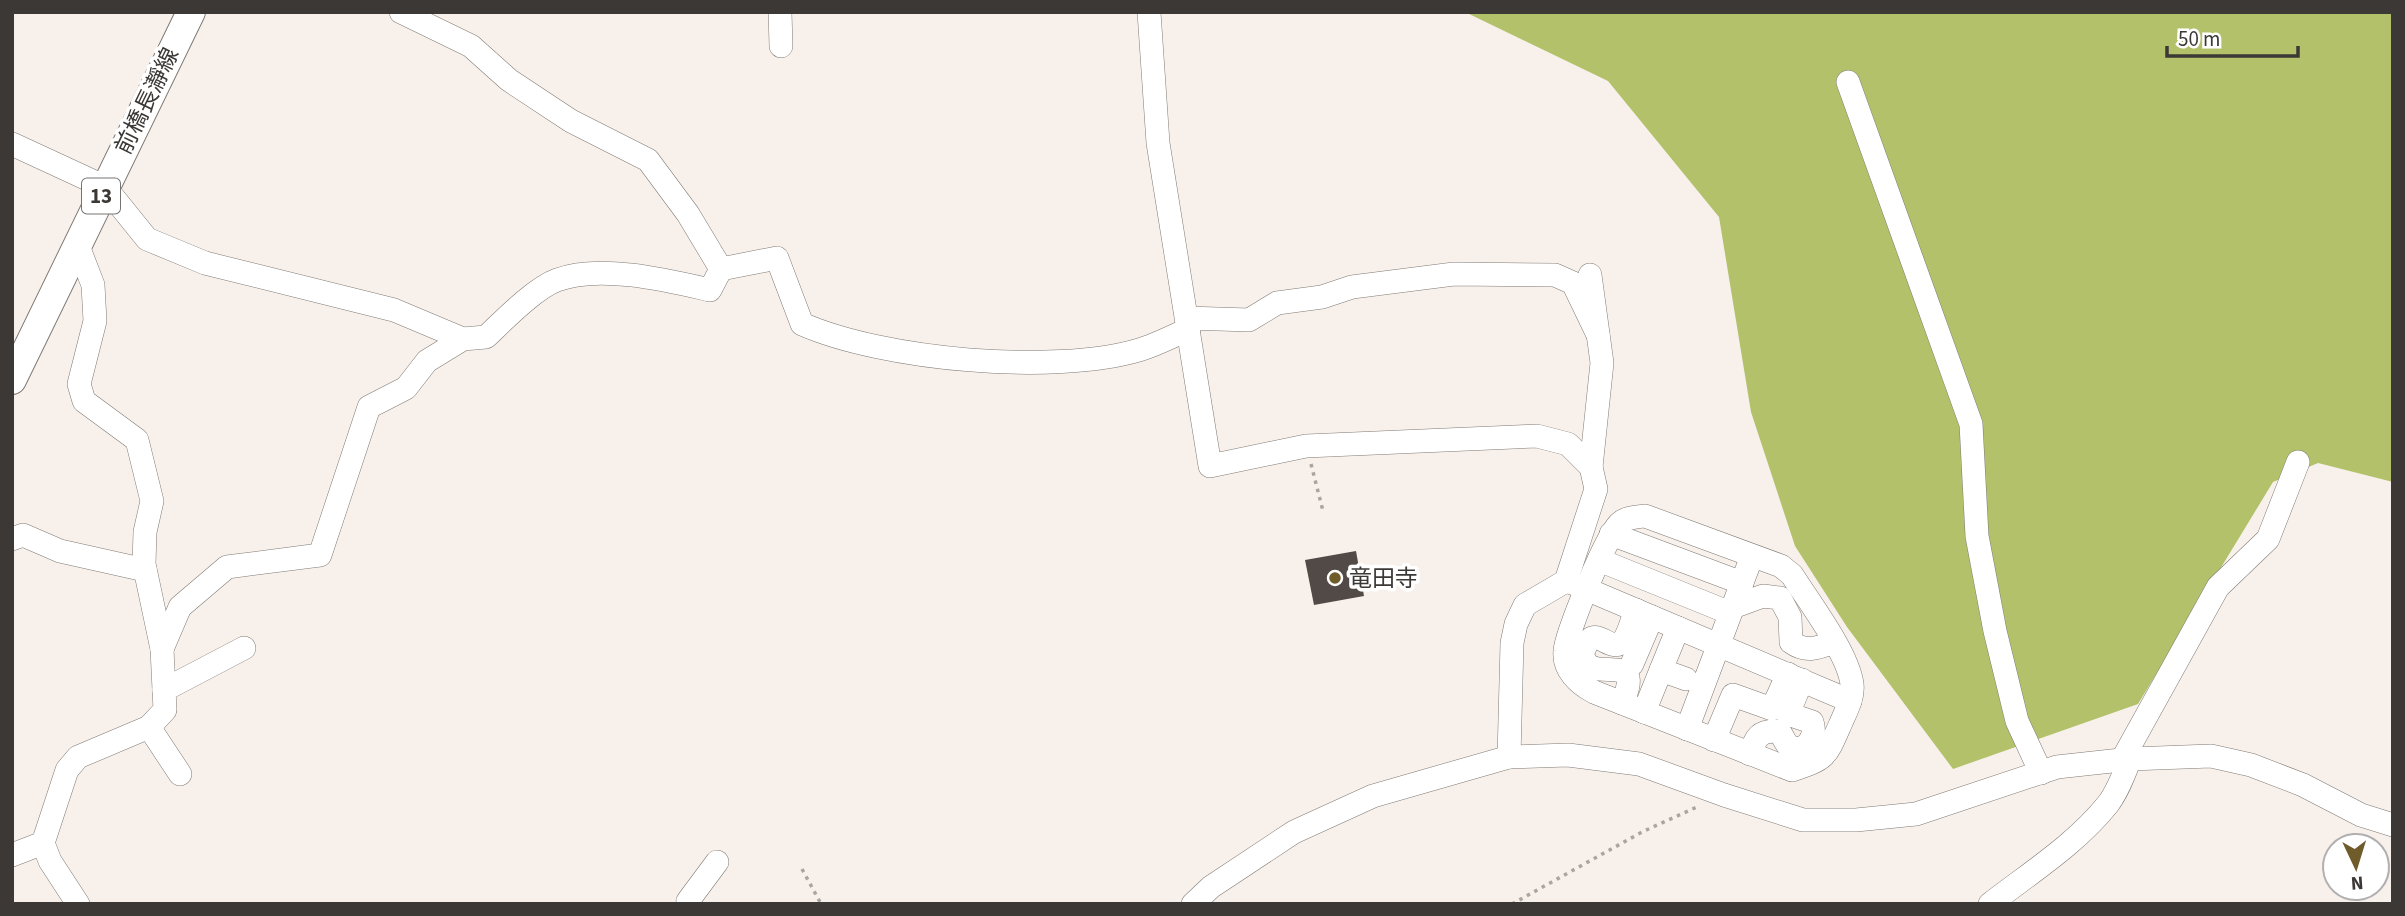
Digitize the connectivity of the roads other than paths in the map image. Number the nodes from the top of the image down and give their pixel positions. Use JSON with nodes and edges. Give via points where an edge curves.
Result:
{"nodes":[{"id":1,"x":191,"y":12,"type":"edge"},
{"id":2,"x":401,"y":12,"type":"edge"},
{"id":3,"x":780,"y":12,"type":"edge"},
{"id":4,"x":1149,"y":12,"type":"edge"},
{"id":5,"x":781,"y":46,"type":"dead end"},
{"id":6,"x":1848,"y":82,"type":"dead end"},
{"id":7,"x":12,"y":144,"type":"edge"},
{"id":8,"x":105,"y":187,"type":"junction"},
{"id":9,"x":78,"y":246,"type":"junction"},
{"id":10,"x":721,"y":269,"type":"junction"},
{"id":11,"x":1590,"y":275,"type":"dead end"},
{"id":12,"x":1188,"y":323,"type":"junction"},
{"id":13,"x":1598,"y":335,"type":"junction"},
{"id":14,"x":463,"y":339,"type":"junction"},
{"id":15,"x":12,"y":380,"type":"edge"},
{"id":16,"x":2298,"y":462,"type":"dead end"},
{"id":17,"x":1591,"y":467,"type":"junction"},
{"id":18,"x":1611,"y":534,"type":"junction"},
{"id":19,"x":12,"y":539,"type":"edge"},
{"id":20,"x":1752,"y":556,"type":"junction"},
{"id":21,"x":1599,"y":560,"type":"junction"},
{"id":22,"x":145,"y":570,"type":"junction"},
{"id":23,"x":1741,"y":583,"type":"junction"},
{"id":24,"x":1576,"y":585,"type":"junction"},
{"id":25,"x":1732,"y":610,"type":"junction"},
{"id":26,"x":1644,"y":614,"type":"junction"},
{"id":27,"x":1678,"y":628,"type":"junction"},
{"id":28,"x":1834,"y":642,"type":"junction"},
{"id":29,"x":1718,"y":645,"type":"junction"},
{"id":30,"x":244,"y":648,"type":"dead end"},
{"id":31,"x":163,"y":649,"type":"junction"},
{"id":32,"x":1632,"y":664,"type":"dead end"},
{"id":33,"x":1661,"y":670,"type":"junction"},
{"id":34,"x":1795,"y":677,"type":"junction"},
{"id":35,"x":1686,"y":679,"type":"dead end"},
{"id":36,"x":164,"y":690,"type":"junction"},
{"id":37,"x":1850,"y":701,"type":"junction"},
{"id":38,"x":1622,"y":703,"type":"junction"},
{"id":39,"x":1644,"y":712,"type":"junction"},
{"id":40,"x":149,"y":727,"type":"junction"},
{"id":41,"x":1687,"y":729,"type":"junction"},
{"id":42,"x":1714,"y":740,"type":"junction"},
{"id":43,"x":1750,"y":754,"type":"junction"},
{"id":44,"x":1509,"y":757,"type":"junction"},
{"id":45,"x":2126,"y":760,"type":"junction"},
{"id":46,"x":2041,"y":773,"type":"junction"},
{"id":47,"x":180,"y":774,"type":"dead end"},
{"id":48,"x":2393,"y":825,"type":"edge"},
{"id":49,"x":43,"y":843,"type":"junction"},
{"id":50,"x":12,"y":855,"type":"edge"},
{"id":51,"x":717,"y":862,"type":"dead end"},
{"id":52,"x":1214,"y":895,"type":"edge"},
{"id":53,"x":78,"y":904,"type":"edge"},
{"id":54,"x":690,"y":904,"type":"edge"},
{"id":55,"x":1193,"y":904,"type":"edge"},
{"id":56,"x":1990,"y":904,"type":"edge"}],
"edges":[{"from":1,"to":8,"type":"main road","name":"前橋長瀞線","number":"13"},
{"from":2,"to":10,"type":"street","via":[[471,46],[509,80],[571,121],[648,160]]},
{"from":3,"to":5,"type":"street"},
{"from":4,"to":12,"type":"street","via":[[1158,143]]},
{"from":6,"to":46,"type":"street","via":[[1971,424],[1977,536],[1995,631],[2017,721]]},
{"from":7,"to":8,"type":"street"},
{"from":8,"to":9,"type":"main road","name":"前橋長瀞線","number":"13"},
{"from":8,"to":14,"type":"street","via":[[147,239],[205,263],[394,310]]},
{"from":9,"to":15,"type":"main road","name":"前橋長瀞線","number":"13"},
{"from":9,"to":22,"type":"street","via":[[93,285],[95,321],[79,384],[84,401],[137,440],[152,501],[145,533]]},
{"from":10,"to":12,"type":"street","via":[[777,258],[802,324],[828,335],[928,355],[1040,363],[1094,359],[1140,350]]},
{"from":10,"to":14,"type":"street","via":[[710,290],[641,275],[595,274],[556,280],[486,337]]},
{"from":11,"to":13,"type":"street"},
{"from":12,"to":13,"type":"street","via":[[1249,320],[1277,303],[1322,297],[1352,287],[1454,274],[1555,275],[1573,283]]},
{"from":12,"to":17,"type":"street","via":[[1210,466],[1306,446],[1537,436],[1568,443]]},
{"from":13,"to":17,"type":"street","via":[[1602,363]]},
{"from":14,"to":31,"type":"street","via":[[427,361],[406,388],[369,407],[320,555],[227,567],[180,607]]},
{"from":16,"to":45,"type":"street","via":[[2268,539],[2218,587]]},
{"from":17,"to":24,"type":"street","via":[[1596,489]]},
{"from":18,"to":20,"type":"street","via":[[1621,522],[1645,516]]},
{"from":18,"to":21,"type":"street"},
{"from":18,"to":23,"type":"street"},
{"from":19,"to":22,"type":"street","via":[[23,535],[60,551]]},
{"from":20,"to":23,"type":"street"},
{"from":20,"to":28,"type":"street","via":[[1782,566],[1792,575]]},
{"from":21,"to":24,"type":"street"},
{"from":21,"to":25,"type":"street"},
{"from":22,"to":31,"type":"street"},
{"from":23,"to":25,"type":"street"},
{"from":24,"to":26,"type":"street"},
{"from":24,"to":38,"type":"street","via":[[1564,651],[1566,663],[1580,684]]},
{"from":24,"to":44,"type":"street","via":[[1525,605],[1516,624]]},
{"from":25,"to":28,"type":"street","via":[[1763,596],[1780,597],[1790,617],[1791,642],[1808,649]]},
{"from":25,"to":29,"type":"street"},
{"from":26,"to":27,"type":"street"},
{"from":26,"to":32,"type":"street"},
{"from":26,"to":38,"type":"street","via":[[1617,645],[1594,637],[1585,646],[1585,663],[1591,668],[1623,671],[1628,689]]},
{"from":27,"to":29,"type":"street"},
{"from":27,"to":33,"type":"street"},
{"from":28,"to":37,"type":"street","via":[[1852,685]]},
{"from":29,"to":34,"type":"street"},
{"from":29,"to":41,"type":"street"},
{"from":30,"to":36,"type":"street"},
{"from":31,"to":36,"type":"street"},
{"from":33,"to":35,"type":"street"},
{"from":33,"to":39,"type":"street"},
{"from":34,"to":37,"type":"street"},
{"from":34,"to":42,"type":"street","via":[[1772,709],[1734,695]]},
{"from":34,"to":43,"type":"street","via":[[1788,714],[1812,722],[1811,741],[1793,748],[1779,731],[1765,732],[1755,737]]},
{"from":36,"to":40,"type":"street","via":[[165,710]]},
{"from":37,"to":43,"type":"street","via":[[1829,751],[1818,762],[1793,771]]},
{"from":38,"to":39,"type":"street"},
{"from":39,"to":41,"type":"street"},
{"from":40,"to":47,"type":"street"},
{"from":40,"to":49,"type":"street","via":[[78,757],[67,770]]},
{"from":41,"to":42,"type":"street"},
{"from":42,"to":43,"type":"street"},
{"from":44,"to":46,"type":"street","via":[[1568,755],[1639,764],[1803,820],[1916,814]]},
{"from":44,"to":52,"type":"street","via":[[1373,796],[1294,832]]},
{"from":45,"to":46,"type":"street","via":[[2057,767]]},
{"from":45,"to":48,"type":"street","via":[[2211,756],[2251,765],[2303,785],[2361,816]]},
{"from":45,"to":56,"type":"street","via":[[2109,802],[2092,821]]},
{"from":49,"to":50,"type":"street"},
{"from":49,"to":53,"type":"street"},
{"from":51,"to":54,"type":"street"},
{"from":52,"to":55,"type":"street"}]}
